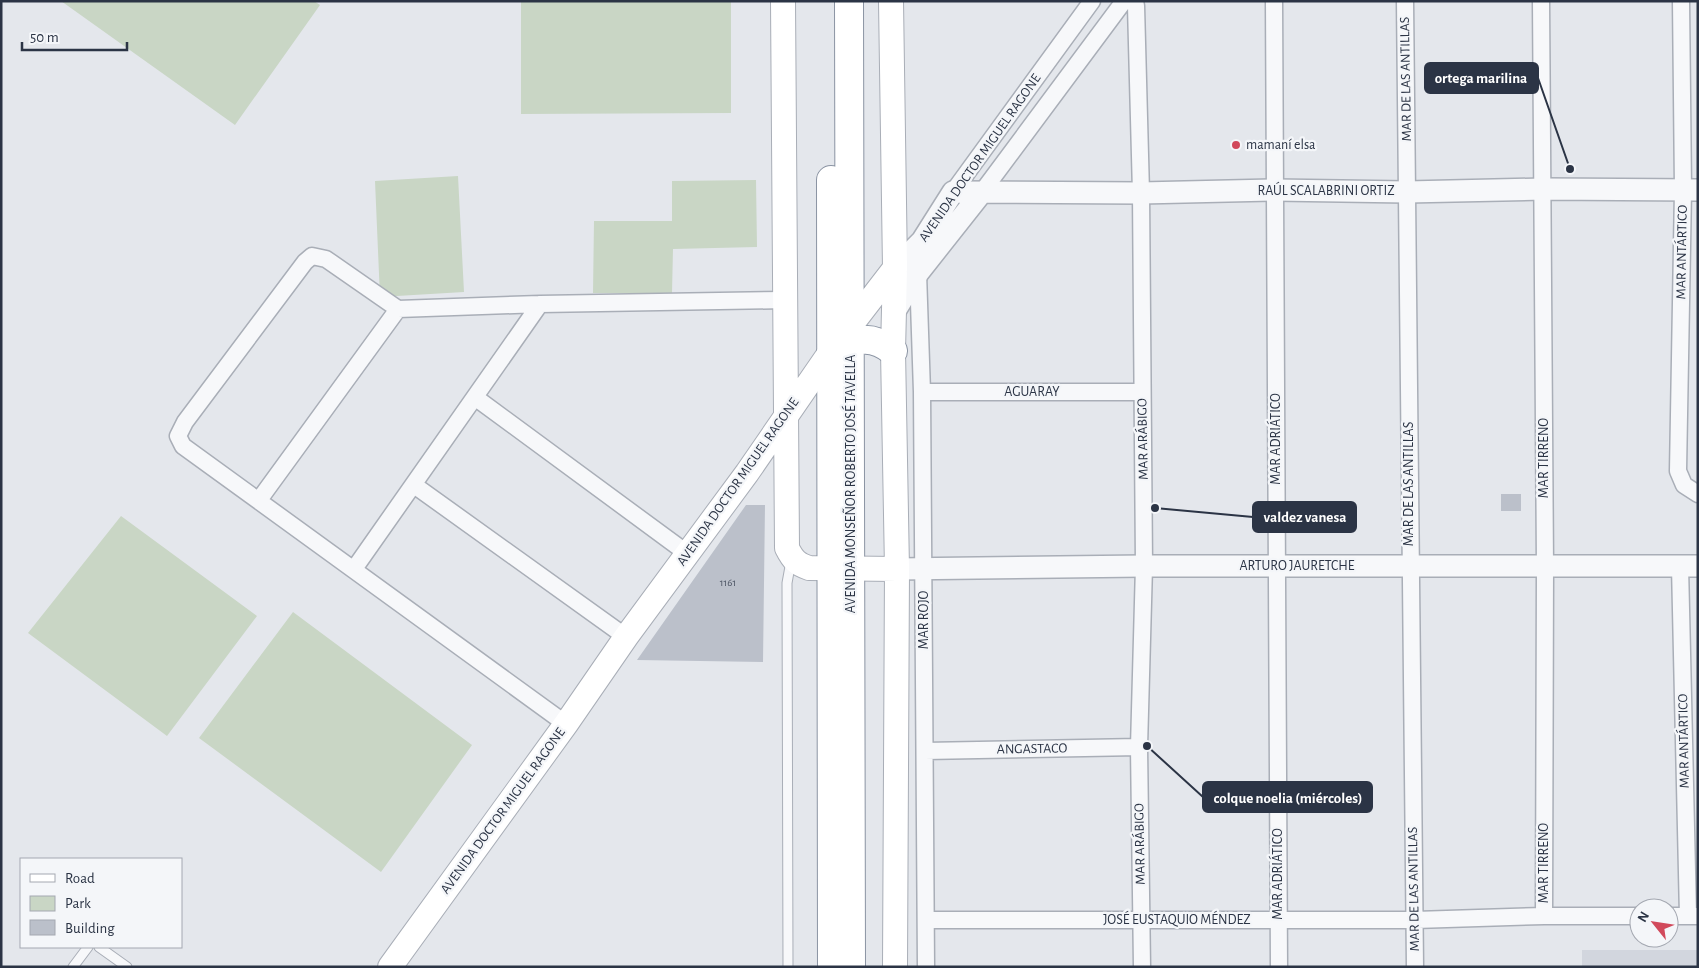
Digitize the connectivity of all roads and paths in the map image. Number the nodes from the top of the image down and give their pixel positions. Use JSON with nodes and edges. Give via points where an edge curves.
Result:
{"nodes":[{"id":1,"x":783,"y":1,"type":"edge"},
{"id":2,"x":830,"y":1,"type":"edge"},
{"id":3,"x":849,"y":1,"type":"edge"},
{"id":4,"x":891,"y":1,"type":"edge"},
{"id":5,"x":1092,"y":1,"type":"edge"},
{"id":6,"x":1124,"y":1,"type":"edge"},
{"id":7,"x":1135,"y":1,"type":"edge"},
{"id":8,"x":1274,"y":1,"type":"edge"},
{"id":9,"x":1405,"y":1,"type":"edge"},
{"id":10,"x":1541,"y":1,"type":"edge"},
{"id":11,"x":1681,"y":1,"type":"edge"},
{"id":12,"x":1543,"y":189,"type":"junction"},
{"id":13,"x":1275,"y":190,"type":"junction"},
{"id":14,"x":1690,"y":190,"type":"edge"},
{"id":15,"x":954,"y":192,"type":"junction"},
{"id":16,"x":982,"y":192,"type":"junction"},
{"id":17,"x":1407,"y":192,"type":"junction"},
{"id":18,"x":1141,"y":193,"type":"junction"},
{"id":19,"x":895,"y":268,"type":"junction"},
{"id":20,"x":918,"y":273,"type":"junction"},
{"id":21,"x":785,"y":300,"type":"junction"},
{"id":22,"x":540,"y":304,"type":"junction"},
{"id":23,"x":398,"y":309,"type":"junction"},
{"id":24,"x":895,"y":311,"type":"junction"},
{"id":25,"x":844,"y":339,"type":"junction"},
{"id":26,"x":893,"y":351,"type":"junction"},
{"id":27,"x":922,"y":392,"type":"junction"},
{"id":28,"x":1142,"y":392,"type":"junction"},
{"id":29,"x":476,"y":398,"type":"junction"},
{"id":30,"x":786,"y":414,"type":"junction"},
{"id":31,"x":747,"y":472,"type":"junction"},
{"id":32,"x":786,"y":476,"type":"junction"},
{"id":33,"x":414,"y":485,"type":"junction"},
{"id":34,"x":1698,"y":494,"type":"edge"},
{"id":35,"x":259,"y":500,"type":"junction"},
{"id":36,"x":688,"y":554,"type":"junction"},
{"id":37,"x":792,"y":558,"type":"junction"},
{"id":38,"x":1144,"y":566,"type":"junction"},
{"id":39,"x":1277,"y":566,"type":"junction"},
{"id":40,"x":1689,"y":566,"type":"edge"},
{"id":41,"x":1409,"y":567,"type":"junction"},
{"id":42,"x":1545,"y":567,"type":"junction"},
{"id":43,"x":841,"y":568,"type":"junction"},
{"id":44,"x":354,"y":569,"type":"junction"},
{"id":45,"x":897,"y":569,"type":"junction"},
{"id":46,"x":924,"y":569,"type":"junction"},
{"id":47,"x":626,"y":637,"type":"junction"},
{"id":48,"x":566,"y":724,"type":"junction"},
{"id":49,"x":1139,"y":747,"type":"junction"},
{"id":50,"x":925,"y":752,"type":"junction"},
{"id":51,"x":1544,"y":916,"type":"junction"},
{"id":52,"x":1629,"y":916,"type":"edge"},
{"id":53,"x":1679,"y":916,"type":"edge"},
{"id":54,"x":1693,"y":916,"type":"edge"},
{"id":55,"x":926,"y":920,"type":"junction"},
{"id":56,"x":1141,"y":920,"type":"junction"},
{"id":57,"x":1278,"y":920,"type":"junction"},
{"id":58,"x":1414,"y":920,"type":"junction"},
{"id":59,"x":87,"y":948,"type":"edge"},
{"id":60,"x":100,"y":948,"type":"edge"},
{"id":61,"x":73,"y":967,"type":"edge"},
{"id":62,"x":127,"y":967,"type":"edge"},
{"id":63,"x":390,"y":967,"type":"edge"},
{"id":64,"x":788,"y":967,"type":"edge"},
{"id":65,"x":832,"y":967,"type":"edge"},
{"id":66,"x":852,"y":967,"type":"edge"},
{"id":67,"x":895,"y":967,"type":"edge"},
{"id":68,"x":926,"y":967,"type":"edge"},
{"id":69,"x":1142,"y":967,"type":"edge"},
{"id":70,"x":1279,"y":967,"type":"edge"},
{"id":71,"x":1414,"y":967,"type":"edge"}],
"edges":[{"from":1,"to":21,"type":"main road"},
{"from":2,"to":25,"type":"highway","name":"AVENIDA MONSEÑOR ROBERTO JOSÉ TAVELLA"},
{"from":3,"to":25,"type":"highway","name":"AVENIDA MONSEÑOR ROBERTO JOSÉ TAVELLA"},
{"from":4,"to":19,"type":"main road"},
{"from":5,"to":15,"type":"street","name":"AVENIDA DOCTOR MIGUEL RAGONE"},
{"from":6,"to":16,"type":"street","name":"AVENIDA DOCTOR MIGUEL RAGONE"},
{"from":7,"to":18,"type":"street","name":"MAR ARÁBIGO"},
{"from":8,"to":13,"type":"street","name":"MAR ADRIÁTICO"},
{"from":9,"to":17,"type":"street","name":"MAR DE LAS ANTILLAS"},
{"from":10,"to":12,"type":"street","name":"MAR TIRRENO"},
{"from":11,"to":14,"type":"street","name":"MAR ANTÁRTICO"},
{"from":12,"to":14,"type":"street","name":"RAÚL SCALABRINI ORTIZ"},
{"from":12,"to":17,"type":"street","name":"RAÚL SCALABRINI ORTIZ"},
{"from":12,"to":42,"type":"street","name":"MAR TIRRENO"},
{"from":13,"to":17,"type":"street","name":"RAÚL SCALABRINI ORTIZ"},
{"from":13,"to":18,"type":"street","name":"RAÚL SCALABRINI ORTIZ"},
{"from":13,"to":39,"type":"street","name":"MAR ADRIÁTICO"},
{"from":14,"to":34,"type":"street","name":"MAR ANTÁRTICO","via":[[1678,471],[1684,485]]},
{"from":15,"to":16,"type":"street","name":"RAÚL SCALABRINI ORTIZ"},
{"from":15,"to":19,"type":"street","name":"AVENIDA DOCTOR MIGUEL RAGONE","via":[[922,240]]},
{"from":16,"to":18,"type":"street","name":"RAÚL SCALABRINI ORTIZ"},
{"from":16,"to":20,"type":"street","name":"AVENIDA DOCTOR MIGUEL RAGONE"},
{"from":17,"to":41,"type":"street","name":"MAR DE LAS ANTILLAS"},
{"from":18,"to":28,"type":"street","name":"MAR ARÁBIGO"},
{"from":19,"to":24,"type":"main road"},
{"from":19,"to":25,"type":"main road","name":"AVENIDA DOCTOR MIGUEL RAGONE"},
{"from":20,"to":24,"type":"street","name":"AVENIDA DOCTOR MIGUEL RAGONE"},
{"from":20,"to":27,"type":"street","name":"MAR ROJO"},
{"from":21,"to":22,"type":"street"},
{"from":21,"to":30,"type":"main road"},
{"from":22,"to":23,"type":"street"},
{"from":22,"to":29,"type":"street"},
{"from":23,"to":35,"type":"street"},
{"from":23,"to":35,"type":"street","via":[[326,260],[312,256],[185,422],[178,436],[183,446]]},
{"from":24,"to":26,"type":"main road"},
{"from":25,"to":26,"type":"highway","via":[[874,340]]},
{"from":25,"to":30,"type":"main road","name":"AVENIDA DOCTOR MIGUEL RAGONE"},
{"from":25,"to":43,"type":"highway","name":"AVENIDA MONSEÑOR ROBERTO JOSÉ TAVELLA"},
{"from":26,"to":45,"type":"main road"},
{"from":27,"to":28,"type":"street","name":"AGUARAY"},
{"from":27,"to":46,"type":"street","name":"MAR ROJO"},
{"from":28,"to":38,"type":"street","name":"MAR ARÁBIGO"},
{"from":29,"to":33,"type":"street"},
{"from":29,"to":36,"type":"street"},
{"from":30,"to":31,"type":"main road","name":"AVENIDA DOCTOR MIGUEL RAGONE"},
{"from":30,"to":32,"type":"main road"},
{"from":31,"to":32,"type":"main road","via":[[762,465]]},
{"from":31,"to":36,"type":"main road","name":"AVENIDA DOCTOR MIGUEL RAGONE"},
{"from":32,"to":37,"type":"main road","via":[[787,548]]},
{"from":33,"to":44,"type":"street"},
{"from":33,"to":47,"type":"street"},
{"from":35,"to":44,"type":"street"},
{"from":36,"to":47,"type":"main road","name":"AVENIDA DOCTOR MIGUEL RAGONE"},
{"from":37,"to":43,"type":"main road","via":[[804,566]]},
{"from":37,"to":64,"type":"lane","via":[[787,583]]},
{"from":38,"to":39,"type":"street","name":"ARTURO JAURETCHE"},
{"from":38,"to":46,"type":"street","name":"ARTURO JAURETCHE"},
{"from":38,"to":49,"type":"street","name":"MAR ARÁBIGO"},
{"from":39,"to":41,"type":"street","name":"ARTURO JAURETCHE"},
{"from":39,"to":57,"type":"street","name":"MAR ADRIÁTICO"},
{"from":40,"to":42,"type":"street","name":"ARTURO JAURETCHE"},
{"from":40,"to":54,"type":"street","name":"MAR ANTÁRTICO"},
{"from":41,"to":42,"type":"street","name":"ARTURO JAURETCHE"},
{"from":41,"to":58,"type":"street","name":"MAR DE LAS ANTILLAS"},
{"from":42,"to":51,"type":"street","name":"MAR TIRRENO"},
{"from":43,"to":45,"type":"main road"},
{"from":43,"to":65,"type":"highway","name":"AVENIDA MONSEÑOR ROBERTO JOSÉ TAVELLA"},
{"from":43,"to":66,"type":"highway","name":"AVENIDA MONSEÑOR ROBERTO JOSÉ TAVELLA"},
{"from":44,"to":48,"type":"street"},
{"from":45,"to":46,"type":"street","name":"ARTURO JAURETCHE"},
{"from":45,"to":67,"type":"main road"},
{"from":46,"to":50,"type":"street","name":"MAR ROJO"},
{"from":47,"to":48,"type":"main road","name":"AVENIDA DOCTOR MIGUEL RAGONE"},
{"from":48,"to":63,"type":"main road","name":"AVENIDA DOCTOR MIGUEL RAGONE"},
{"from":49,"to":50,"type":"street","name":"ANGASTACO"},
{"from":49,"to":56,"type":"street","name":"MAR ARÁBIGO"},
{"from":50,"to":55,"type":"street","name":"MAR ROJO"},
{"from":51,"to":52,"type":"street","name":"JOSÉ EUSTAQUIO MÉNDEZ"},
{"from":51,"to":58,"type":"street","name":"JOSÉ EUSTAQUIO MÉNDEZ"},
{"from":53,"to":54,"type":"street"},
{"from":55,"to":56,"type":"street","name":"JOSÉ EUSTAQUIO MÉNDEZ"},
{"from":55,"to":68,"type":"street","name":"MAR ROJO"},
{"from":56,"to":57,"type":"street","name":"JOSÉ EUSTAQUIO MÉNDEZ"},
{"from":56,"to":69,"type":"street","name":"MAR ARÁBIGO"},
{"from":57,"to":58,"type":"street","name":"JOSÉ EUSTAQUIO MÉNDEZ"},
{"from":57,"to":70,"type":"street","name":"MAR ADRIÁTICO"},
{"from":58,"to":71,"type":"street","name":"MAR DE LAS ANTILLAS"},
{"from":59,"to":61,"type":"lane"},
{"from":60,"to":62,"type":"lane"}]}
